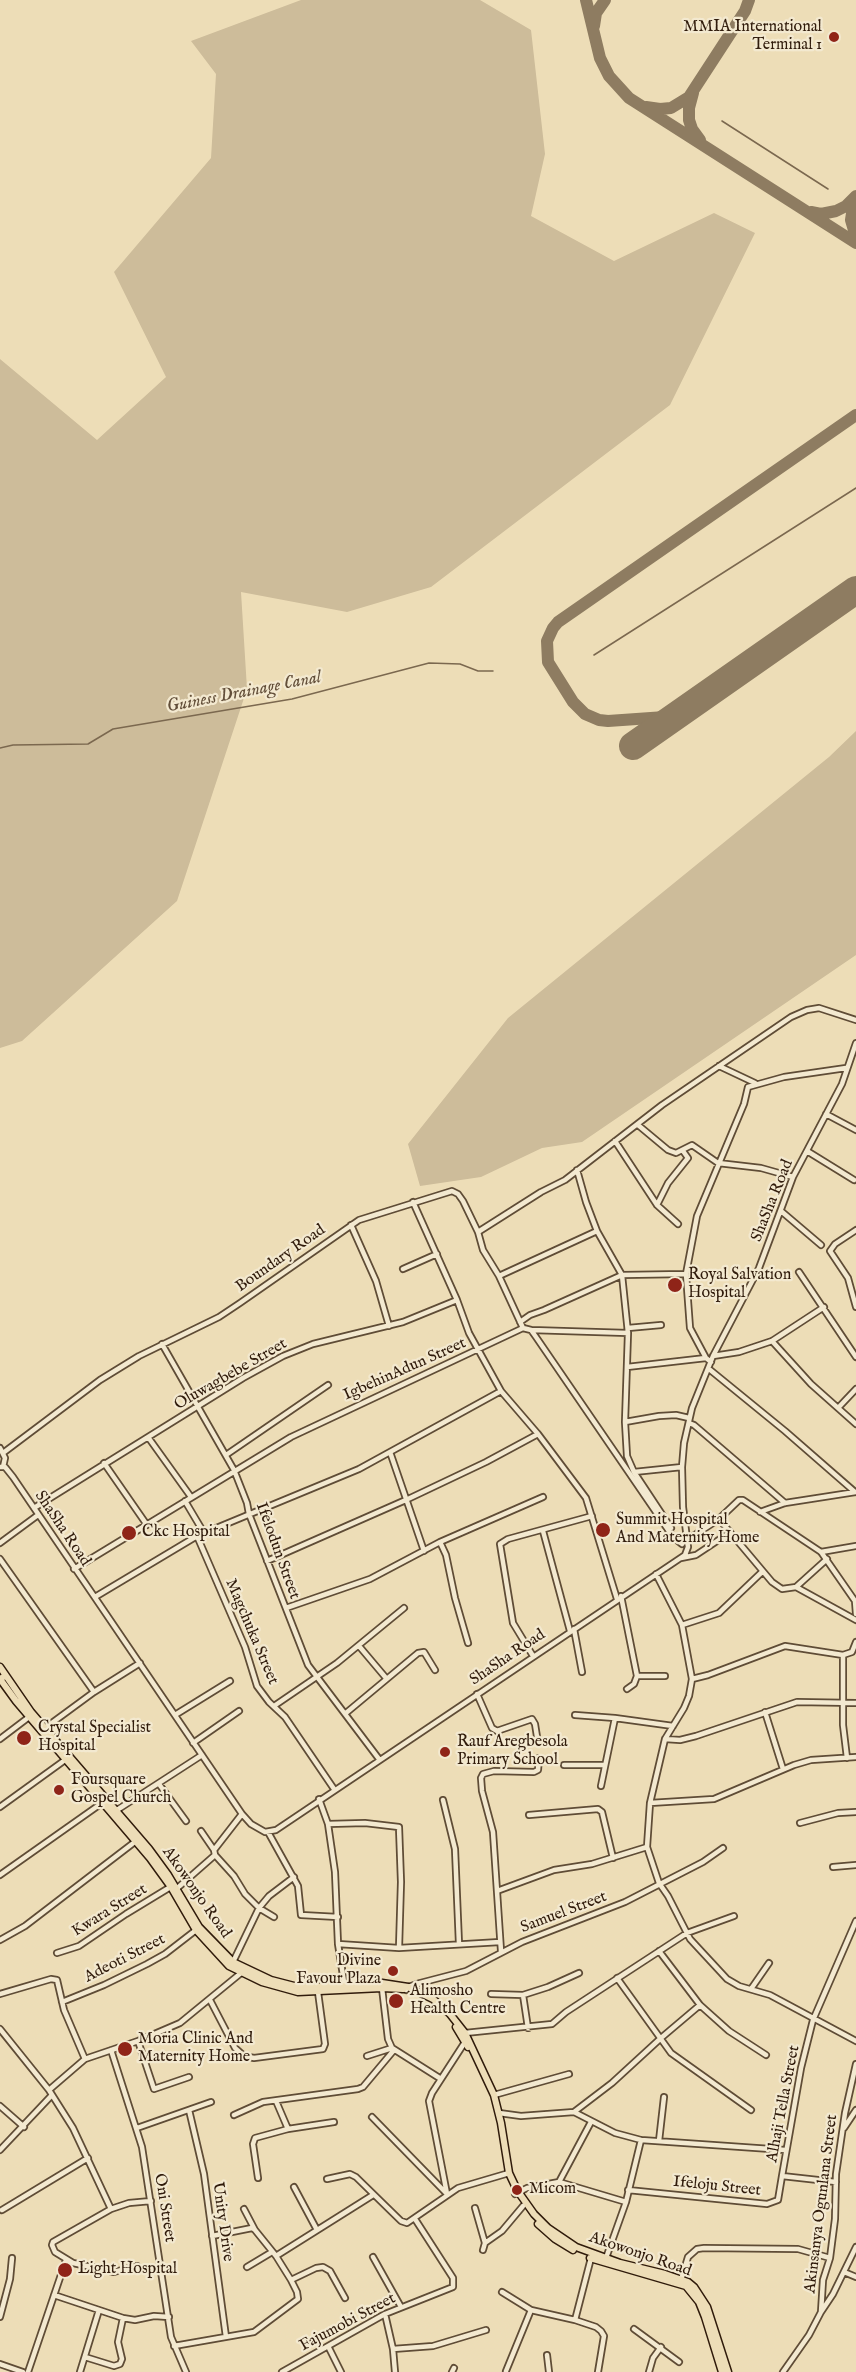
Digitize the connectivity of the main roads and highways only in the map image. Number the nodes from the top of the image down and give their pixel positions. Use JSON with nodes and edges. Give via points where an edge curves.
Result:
{"nodes":[{"id":1,"x":0,"y":1667,"type":"edge"},
{"id":2,"x":2,"y":1681,"type":"edge"},
{"id":3,"x":101,"y":1798,"type":"junction"},
{"id":4,"x":174,"y":1888,"type":"junction"},
{"id":5,"x":345,"y":1988,"type":"junction"},
{"id":6,"x":407,"y":1988,"type":"junction"},
{"id":7,"x":507,"y":2174,"type":"junction"},
{"id":8,"x":517,"y":2193,"type":"junction"},
{"id":9,"x":722,"y":2372,"type":"edge"},
{"id":10,"x":728,"y":2372,"type":"edge"}],
"edges":[{"from":1,"to":2,"type":"main road","name":"Akowonjo Road"},
{"from":2,"to":3,"type":"main road","name":"Akowonjo Road"},
{"from":2,"to":3,"type":"main road","name":"Akowonjo Road"},
{"from":3,"to":4,"type":"main road","name":"Akowonjo Road"},
{"from":3,"to":4,"type":"main road","name":"Akowonjo Road","via":[[117,1810]]},
{"from":4,"to":5,"type":"main road","name":"Akowonjo Road","via":[[199,1927],[233,1962],[285,1984]]},
{"from":4,"to":5,"type":"main road","name":"Akowonjo Road","via":[[196,1930],[229,1966],[298,1992]]},
{"from":5,"to":6,"type":"main road","name":"Akowonjo Road"},
{"from":5,"to":6,"type":"main road","name":"Akowonjo Road","via":[[382,1983]]},
{"from":6,"to":7,"type":"main road","name":"Akowonjo Road","via":[[441,2009],[465,2042],[493,2105]]},
{"from":6,"to":7,"type":"main road","name":"Akowonjo Road","via":[[421,1992],[444,2008],[465,2033],[494,2095]]},
{"from":7,"to":8,"type":"main road","name":"Akowonjo Road"},
{"from":8,"to":9,"type":"main road","name":"Akowonjo Road","via":[[523,2206],[555,2239],[591,2258],[686,2286],[699,2302]]},
{"from":8,"to":10,"type":"main road","name":"Akowonjo Road","via":[[548,2228],[576,2247],[694,2287],[703,2300]]}]}
